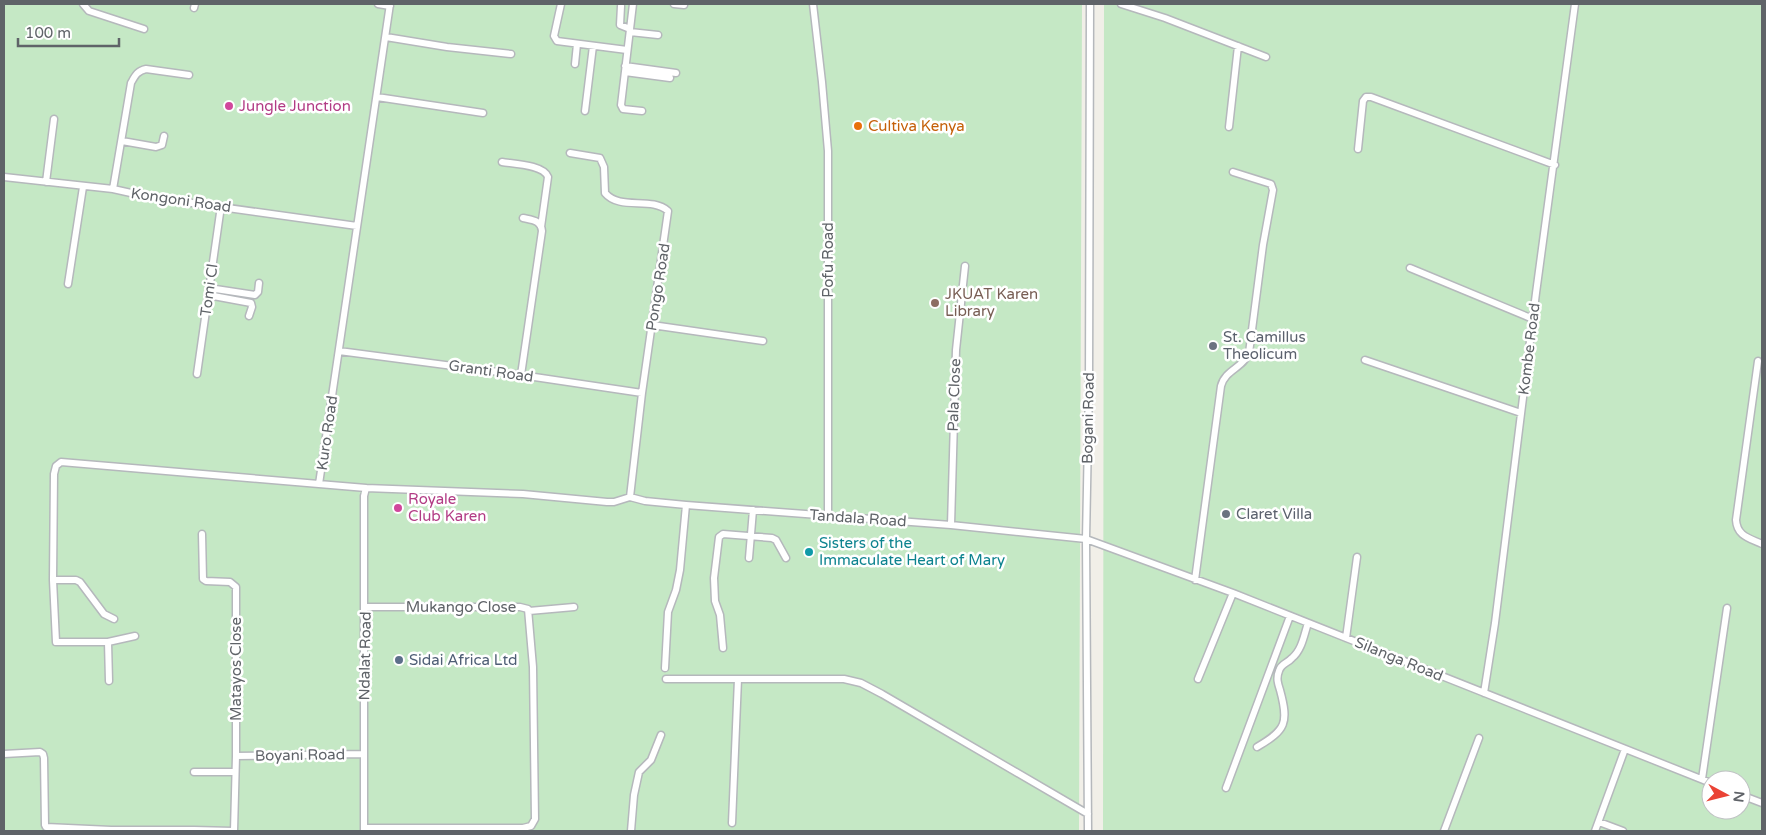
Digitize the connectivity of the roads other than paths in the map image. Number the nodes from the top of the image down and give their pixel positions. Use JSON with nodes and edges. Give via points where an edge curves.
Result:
{"nodes":[{"id":1,"x":83,"y":4,"type":"edge"},
{"id":2,"x":378,"y":4,"type":"edge"},
{"id":3,"x":562,"y":4,"type":"edge"},
{"id":4,"x":633,"y":4,"type":"edge"},
{"id":5,"x":674,"y":4,"type":"edge"},
{"id":6,"x":813,"y":4,"type":"edge"},
{"id":7,"x":1090,"y":4,"type":"edge"},
{"id":8,"x":1121,"y":4,"type":"edge"},
{"id":9,"x":1575,"y":4,"type":"edge"},
{"id":10,"x":390,"y":5,"type":"edge"},
{"id":11,"x":684,"y":5,"type":"dead end"},
{"id":12,"x":621,"y":6,"type":"dead end"},
{"id":13,"x":144,"y":29,"type":"dead end"},
{"id":14,"x":630,"y":30,"type":"junction"},
{"id":15,"x":658,"y":35,"type":"dead end"},
{"id":16,"x":386,"y":37,"type":"junction"},
{"id":17,"x":577,"y":44,"type":"junction"},
{"id":18,"x":593,"y":46,"type":"junction"},
{"id":19,"x":1238,"y":46,"type":"junction"},
{"id":20,"x":627,"y":50,"type":"junction"},
{"id":21,"x":511,"y":54,"type":"dead end"},
{"id":22,"x":1266,"y":57,"type":"dead end"},
{"id":23,"x":575,"y":64,"type":"dead end"},
{"id":24,"x":625,"y":69,"type":"junction"},
{"id":25,"x":676,"y":73,"type":"dead end"},
{"id":26,"x":189,"y":75,"type":"dead end"},
{"id":27,"x":670,"y":78,"type":"dead end"},
{"id":28,"x":377,"y":97,"type":"junction"},
{"id":29,"x":586,"y":111,"type":"dead end"},
{"id":30,"x":642,"y":111,"type":"dead end"},
{"id":31,"x":483,"y":113,"type":"dead end"},
{"id":32,"x":54,"y":119,"type":"dead end"},
{"id":33,"x":1229,"y":127,"type":"dead end"},
{"id":34,"x":164,"y":136,"type":"dead end"},
{"id":35,"x":122,"y":141,"type":"junction"},
{"id":36,"x":1358,"y":149,"type":"dead end"},
{"id":37,"x":570,"y":154,"type":"dead end"},
{"id":38,"x":502,"y":162,"type":"dead end"},
{"id":39,"x":1555,"y":165,"type":"junction"},
{"id":40,"x":1233,"y":172,"type":"dead end"},
{"id":41,"x":4,"y":177,"type":"edge"},
{"id":42,"x":46,"y":182,"type":"junction"},
{"id":43,"x":83,"y":187,"type":"junction"},
{"id":44,"x":113,"y":190,"type":"junction"},
{"id":45,"x":221,"y":206,"type":"junction"},
{"id":46,"x":523,"y":218,"type":"dead end"},
{"id":47,"x":357,"y":226,"type":"junction"},
{"id":48,"x":541,"y":227,"type":"junction"},
{"id":49,"x":965,"y":266,"type":"dead end"},
{"id":50,"x":1410,"y":268,"type":"dead end"},
{"id":51,"x":259,"y":283,"type":"dead end"},
{"id":52,"x":68,"y":284,"type":"dead end"},
{"id":53,"x":209,"y":292,"type":"junction"},
{"id":54,"x":249,"y":316,"type":"dead end"},
{"id":55,"x":1533,"y":318,"type":"junction"},
{"id":56,"x":652,"y":325,"type":"junction"},
{"id":57,"x":763,"y":341,"type":"dead end"},
{"id":58,"x":339,"y":351,"type":"junction"},
{"id":59,"x":1365,"y":360,"type":"dead end"},
{"id":60,"x":1758,"y":361,"type":"dead end"},
{"id":61,"x":197,"y":374,"type":"dead end"},
{"id":62,"x":521,"y":375,"type":"junction"},
{"id":63,"x":642,"y":393,"type":"junction"},
{"id":64,"x":1521,"y":412,"type":"junction"},
{"id":65,"x":320,"y":484,"type":"junction"},
{"id":66,"x":362,"y":487,"type":"junction"},
{"id":67,"x":630,"y":497,"type":"junction"},
{"id":68,"x":686,"y":505,"type":"junction"},
{"id":69,"x":753,"y":510,"type":"junction"},
{"id":70,"x":828,"y":516,"type":"junction"},
{"id":71,"x":951,"y":525,"type":"junction"},
{"id":72,"x":202,"y":534,"type":"dead end"},
{"id":73,"x":750,"y":536,"type":"junction"},
{"id":74,"x":1086,"y":538,"type":"junction"},
{"id":75,"x":1762,"y":544,"type":"edge"},
{"id":76,"x":1357,"y":557,"type":"dead end"},
{"id":77,"x":749,"y":558,"type":"dead end"},
{"id":78,"x":786,"y":558,"type":"dead end"},
{"id":79,"x":52,"y":580,"type":"junction"},
{"id":80,"x":1195,"y":580,"type":"junction"},
{"id":81,"x":1233,"y":593,"type":"junction"},
{"id":82,"x":366,"y":607,"type":"junction"},
{"id":83,"x":574,"y":607,"type":"dead end"},
{"id":84,"x":1727,"y":608,"type":"dead end"},
{"id":85,"x":529,"y":611,"type":"junction"},
{"id":86,"x":1290,"y":616,"type":"junction"},
{"id":87,"x":114,"y":619,"type":"dead end"},
{"id":88,"x":1308,"y":623,"type":"junction"},
{"id":89,"x":135,"y":636,"type":"dead end"},
{"id":90,"x":1346,"y":638,"type":"junction"},
{"id":91,"x":108,"y":642,"type":"junction"},
{"id":92,"x":723,"y":648,"type":"dead end"},
{"id":93,"x":665,"y":668,"type":"dead end"},
{"id":94,"x":666,"y":679,"type":"dead end"},
{"id":95,"x":738,"y":679,"type":"junction"},
{"id":96,"x":1198,"y":679,"type":"dead end"},
{"id":97,"x":109,"y":681,"type":"dead end"},
{"id":98,"x":1484,"y":694,"type":"junction"},
{"id":99,"x":661,"y":735,"type":"dead end"},
{"id":100,"x":1479,"y":738,"type":"dead end"},
{"id":101,"x":1257,"y":747,"type":"dead end"},
{"id":102,"x":1625,"y":749,"type":"junction"},
{"id":103,"x":4,"y":754,"type":"edge"},
{"id":104,"x":364,"y":754,"type":"junction"},
{"id":105,"x":236,"y":756,"type":"junction"},
{"id":106,"x":1703,"y":770,"type":"edge"},
{"id":107,"x":194,"y":772,"type":"dead end"},
{"id":108,"x":235,"y":772,"type":"junction"},
{"id":109,"x":1701,"y":779,"type":"edge"},
{"id":110,"x":1226,"y":788,"type":"dead end"},
{"id":111,"x":1088,"y":814,"type":"junction"},
{"id":112,"x":1599,"y":822,"type":"junction"},
{"id":113,"x":732,"y":823,"type":"dead end"},
{"id":114,"x":151,"y":830,"type":"edge"},
{"id":115,"x":364,"y":830,"type":"edge"},
{"id":116,"x":518,"y":830,"type":"edge"},
{"id":117,"x":233,"y":831,"type":"edge"},
{"id":118,"x":631,"y":831,"type":"edge"},
{"id":119,"x":1088,"y":831,"type":"edge"},
{"id":120,"x":1444,"y":831,"type":"edge"},
{"id":121,"x":1595,"y":831,"type":"edge"},
{"id":122,"x":1623,"y":831,"type":"edge"}],
"edges":[{"from":1,"to":13,"type":"street","via":[[93,12]]},
{"from":2,"to":10,"type":"street"},
{"from":3,"to":17,"type":"street","via":[[554,36],[557,41]]},
{"from":4,"to":14,"type":"street"},
{"from":5,"to":11,"type":"street"},
{"from":6,"to":70,"type":"street","name":"Pofu Road","via":[[828,151]]},
{"from":7,"to":74,"type":"street","name":"Bogani Road"},
{"from":8,"to":19,"type":"street"},
{"from":9,"to":39,"type":"street","name":"Kombe Road"},
{"from":10,"to":16,"type":"street","name":"Kuro Road"},
{"from":12,"to":14,"type":"street","via":[[620,25]]},
{"from":14,"to":15,"type":"street"},
{"from":14,"to":20,"type":"street"},
{"from":16,"to":21,"type":"street"},
{"from":16,"to":28,"type":"street","name":"Kuro Road"},
{"from":17,"to":18,"type":"street"},
{"from":17,"to":23,"type":"street"},
{"from":18,"to":20,"type":"street"},
{"from":18,"to":29,"type":"street"},
{"from":19,"to":22,"type":"street"},
{"from":19,"to":33,"type":"street"},
{"from":20,"to":24,"type":"street"},
{"from":24,"to":25,"type":"street"},
{"from":24,"to":27,"type":"street"},
{"from":24,"to":30,"type":"street","via":[[622,108]]},
{"from":26,"to":35,"type":"street","via":[[146,69],[136,74],[131,83]]},
{"from":28,"to":31,"type":"street"},
{"from":28,"to":47,"type":"street","name":"Kuro Road"},
{"from":32,"to":42,"type":"street"},
{"from":34,"to":35,"type":"street","via":[[162,145],[156,148]]},
{"from":35,"to":44,"type":"street"},
{"from":36,"to":39,"type":"street","via":[[1363,101],[1371,97]]},
{"from":37,"to":56,"type":"street","name":"Pongo Road","via":[[600,158],[604,167],[605,193],[612,200],[659,205],[668,212]]},
{"from":38,"to":48,"type":"street","via":[[541,169],[546,173]]},
{"from":39,"to":55,"type":"street","name":"Kombe Road"},
{"from":40,"to":80,"type":"street","via":[[1271,184],[1273,190],[1249,353],[1243,363],[1225,376],[1221,386]]},
{"from":41,"to":42,"type":"street","name":"Kongoni Road"},
{"from":42,"to":43,"type":"street","name":"Kongoni Road"},
{"from":43,"to":44,"type":"street","name":"Kongoni Road"},
{"from":43,"to":52,"type":"street"},
{"from":44,"to":45,"type":"street","name":"Kongoni Road"},
{"from":45,"to":47,"type":"street","name":"Kongoni Road"},
{"from":45,"to":53,"type":"street","name":"Tomi Cl"},
{"from":46,"to":48,"type":"street","via":[[537,221]]},
{"from":47,"to":58,"type":"street","name":"Kuro Road"},
{"from":48,"to":62,"type":"street"},
{"from":49,"to":71,"type":"street","name":"Pala Close","via":[[956,350]]},
{"from":50,"to":55,"type":"street"},
{"from":51,"to":53,"type":"street","via":[[255,296]]},
{"from":53,"to":54,"type":"street","via":[[251,303]]},
{"from":53,"to":61,"type":"street","name":"Tomi Cl"},
{"from":55,"to":64,"type":"street","name":"Kombe Road"},
{"from":56,"to":57,"type":"street"},
{"from":56,"to":63,"type":"street","name":"Pongo Road"},
{"from":58,"to":62,"type":"street","name":"Granti Road"},
{"from":58,"to":65,"type":"street","name":"Kuro Road"},
{"from":59,"to":64,"type":"street"},
{"from":60,"to":75,"type":"street","via":[[1736,514],[1740,532]]},
{"from":62,"to":63,"type":"street","name":"Granti Road"},
{"from":63,"to":67,"type":"street","name":"Pongo Road"},
{"from":64,"to":98,"type":"street","name":"Kombe Road"},
{"from":65,"to":66,"type":"street"},
{"from":65,"to":79,"type":"street","name":"Kuro Road","via":[[61,462],[54,474]]},
{"from":66,"to":67,"type":"street","via":[[523,494],[611,502]]},
{"from":66,"to":82,"type":"street","name":"Ndalat Road"},
{"from":67,"to":68,"type":"street","name":"Tandala Road"},
{"from":68,"to":69,"type":"street","name":"Tandala Road"},
{"from":68,"to":93,"type":"street","via":[[680,570],[668,612]]},
{"from":69,"to":70,"type":"street","name":"Tandala Road"},
{"from":69,"to":73,"type":"street"},
{"from":70,"to":71,"type":"street","name":"Tandala Road"},
{"from":71,"to":74,"type":"street","name":"Tandala Road"},
{"from":72,"to":105,"type":"street","name":"Matayos Close","via":[[203,579],[230,582],[236,587]]},
{"from":73,"to":77,"type":"street"},
{"from":73,"to":78,"type":"street","via":[[776,540]]},
{"from":73,"to":92,"type":"street","via":[[723,534],[719,537],[714,578]]},
{"from":74,"to":80,"type":"street","name":"Silanga Road"},
{"from":74,"to":111,"type":"street","name":"Bogani Road"},
{"from":76,"to":90,"type":"street"},
{"from":79,"to":87,"type":"street","via":[[80,582],[104,614]]},
{"from":79,"to":91,"type":"street","name":"Kuro Road","via":[[56,642]]},
{"from":80,"to":81,"type":"street","name":"Silanga Road"},
{"from":81,"to":86,"type":"street","name":"Silanga Road"},
{"from":81,"to":96,"type":"street"},
{"from":82,"to":85,"type":"street","name":"Mukango Close","via":[[520,607]]},
{"from":82,"to":104,"type":"street","name":"Ndalat Road"},
{"from":83,"to":85,"type":"street"},
{"from":84,"to":106,"type":"street"},
{"from":85,"to":116,"type":"street","name":"Mukango Close","via":[[535,819],[531,826]]},
{"from":86,"to":88,"type":"street","name":"Silanga Road"},
{"from":86,"to":110,"type":"street"},
{"from":88,"to":90,"type":"street","name":"Silanga Road"},
{"from":88,"to":101,"type":"street","via":[[1301,646],[1292,658],[1281,665],[1278,674],[1284,722],[1275,736]]},
{"from":89,"to":91,"type":"street"},
{"from":90,"to":98,"type":"street","name":"Silanga Road"},
{"from":91,"to":97,"type":"street"},
{"from":94,"to":95,"type":"street"},
{"from":95,"to":111,"type":"street","via":[[844,679],[861,683]]},
{"from":95,"to":113,"type":"street"},
{"from":98,"to":102,"type":"street","name":"Silanga Road"},
{"from":99,"to":118,"type":"street","via":[[651,760],[639,772]]},
{"from":100,"to":120,"type":"street"},
{"from":102,"to":109,"type":"street","name":"Silanga Road"},
{"from":102,"to":112,"type":"street"},
{"from":103,"to":114,"type":"street","via":[[43,754],[46,827]]},
{"from":104,"to":105,"type":"street","name":"Boyani Road"},
{"from":104,"to":115,"type":"street","name":"Ndalat Road"},
{"from":105,"to":108,"type":"street","name":"Matayos Close"},
{"from":107,"to":108,"type":"street"},
{"from":108,"to":117,"type":"street","name":"Matayos Close"},
{"from":111,"to":119,"type":"street","name":"Bogani Road"},
{"from":112,"to":121,"type":"street"},
{"from":112,"to":122,"type":"street"},
{"from":114,"to":117,"type":"street"},
{"from":115,"to":116,"type":"street"}]}
